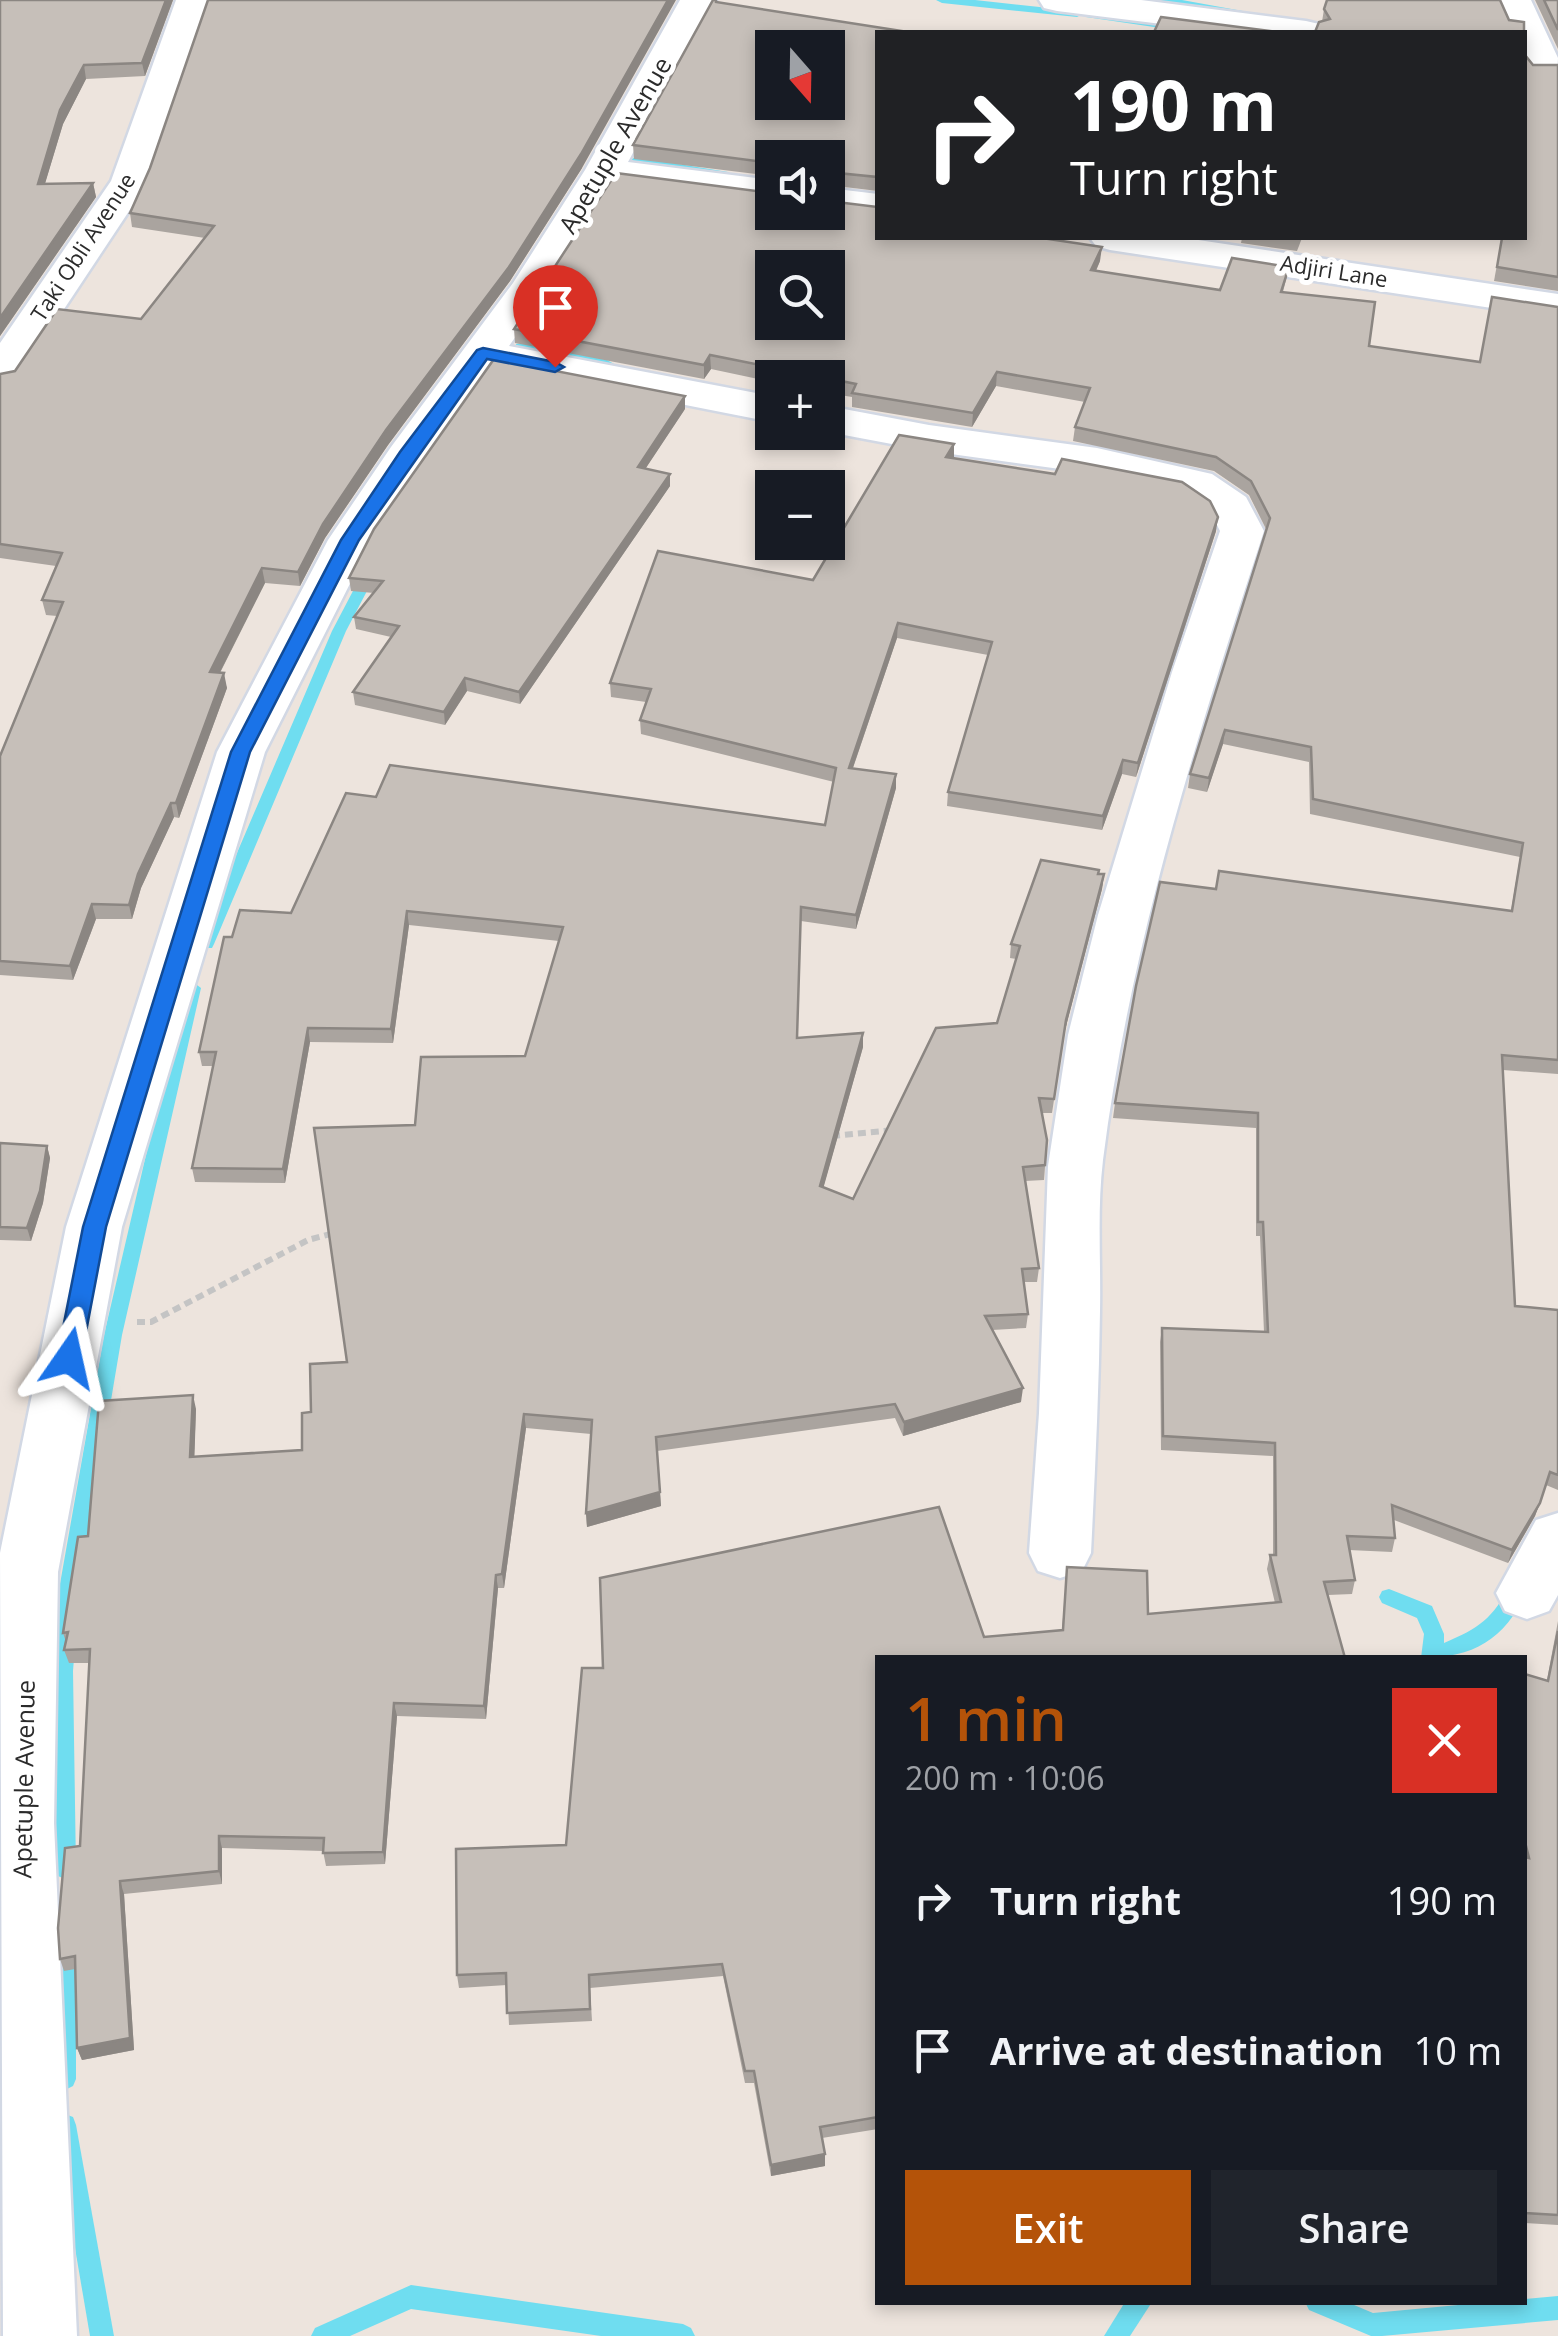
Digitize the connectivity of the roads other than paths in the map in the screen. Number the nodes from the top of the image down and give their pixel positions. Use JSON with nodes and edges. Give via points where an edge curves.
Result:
{"nodes":[{"id":1,"x":194,"y":0,"type":"edge"},
{"id":2,"x":698,"y":0,"type":"edge"},
{"id":3,"x":1057,"y":0,"type":"edge"},
{"id":4,"x":1513,"y":0,"type":"edge"},
{"id":5,"x":1290,"y":30,"type":"edge"},
{"id":6,"x":1526,"y":30,"type":"edge"},
{"id":7,"x":1527,"y":32,"type":"edge"},
{"id":8,"x":1542,"y":67,"type":"edge"},
{"id":9,"x":604,"y":170,"type":"junction"},
{"id":10,"x":755,"y":190,"type":"edge"},
{"id":11,"x":845,"y":202,"type":"edge"},
{"id":12,"x":875,"y":206,"type":"edge"},
{"id":13,"x":1123,"y":240,"type":"edge"},
{"id":14,"x":1558,"y":306,"type":"edge"},
{"id":15,"x":483,"y":353,"type":"junction"},
{"id":16,"x":0,"y":374,"type":"edge"},
{"id":17,"x":755,"y":405,"type":"edge"},
{"id":18,"x":845,"y":422,"type":"edge"},
{"id":19,"x":1558,"y":1538,"type":"edge"},
{"id":20,"x":1060,"y":1553,"type":"dead end"},
{"id":21,"x":1527,"y":1593,"type":"dead end"},
{"id":22,"x":40,"y":2336,"type":"edge"}],
"edges":[{"from":1,"to":16,"type":"street","name":"Taki Obli Avenue","via":[[130,181]]},
{"from":2,"to":9,"type":"street","name":"Apetuple Avenue"},
{"from":3,"to":5,"type":"street"},
{"from":4,"to":6,"type":"street"},
{"from":7,"to":8,"type":"street"},
{"from":9,"to":10,"type":"street"},
{"from":9,"to":15,"type":"street","name":"Apetuple Avenue"},
{"from":11,"to":12,"type":"street"},
{"from":13,"to":14,"type":"street","name":"Adjiri Lane"},
{"from":15,"to":17,"type":"street"},
{"from":15,"to":22,"type":"street","name":"Apetuple Avenue","via":[[350,540],[240,752],[94,1227],[27,1572],[20,1823]]},
{"from":18,"to":20,"type":"street","via":[[1097,461],[1196,484],[1230,506],[1242,531],[1128,896],[1094,1035],[1074,1166]]},
{"from":19,"to":21,"type":"street"}]}
